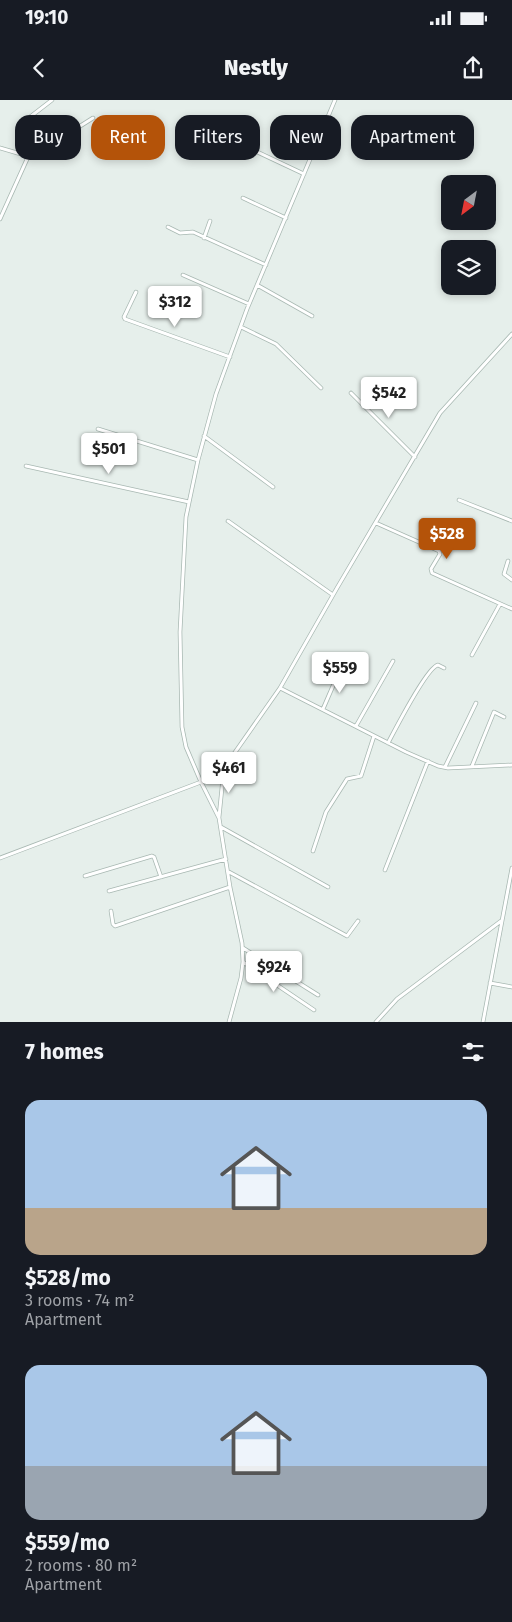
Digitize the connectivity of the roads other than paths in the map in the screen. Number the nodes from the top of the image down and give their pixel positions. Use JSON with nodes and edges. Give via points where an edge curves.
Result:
{"nodes":[{"id":1,"x":52,"y":100,"type":"edge"},
{"id":2,"x":335,"y":100,"type":"edge"},
{"id":3,"x":34,"y":115,"type":"edge"},
{"id":4,"x":0,"y":148,"type":"edge"},
{"id":5,"x":15,"y":153,"type":"edge"},
{"id":6,"x":260,"y":153,"type":"edge"},
{"id":7,"x":27,"y":160,"type":"edge"},
{"id":8,"x":304,"y":174,"type":"junction"},
{"id":9,"x":243,"y":198,"type":"dead end"},
{"id":10,"x":286,"y":218,"type":"junction"},
{"id":11,"x":0,"y":219,"type":"edge"},
{"id":12,"x":210,"y":221,"type":"dead end"},
{"id":13,"x":168,"y":228,"type":"dead end"},
{"id":14,"x":204,"y":238,"type":"junction"},
{"id":15,"x":266,"y":265,"type":"junction"},
{"id":16,"x":183,"y":275,"type":"dead end"},
{"id":17,"x":257,"y":285,"type":"junction"},
{"id":18,"x":136,"y":292,"type":"dead end"},
{"id":19,"x":250,"y":304,"type":"junction"},
{"id":20,"x":312,"y":316,"type":"dead end"},
{"id":21,"x":241,"y":327,"type":"junction"},
{"id":22,"x":512,"y":334,"type":"edge"},
{"id":23,"x":230,"y":357,"type":"junction"},
{"id":24,"x":321,"y":388,"type":"dead end"},
{"id":25,"x":351,"y":393,"type":"dead end"},
{"id":26,"x":98,"y":429,"type":"dead end"},
{"id":27,"x":204,"y":436,"type":"junction"},
{"id":28,"x":415,"y":457,"type":"junction"},
{"id":29,"x":198,"y":460,"type":"junction"},
{"id":30,"x":26,"y":466,"type":"dead end"},
{"id":31,"x":273,"y":487,"type":"dead end"},
{"id":32,"x":459,"y":500,"type":"dead end"},
{"id":33,"x":189,"y":502,"type":"junction"},
{"id":34,"x":512,"y":520,"type":"edge"},
{"id":35,"x":228,"y":521,"type":"dead end"},
{"id":36,"x":376,"y":523,"type":"junction"},
{"id":37,"x":508,"y":561,"type":"dead end"},
{"id":38,"x":512,"y":580,"type":"edge"},
{"id":39,"x":333,"y":595,"type":"junction"},
{"id":40,"x":500,"y":604,"type":"junction"},
{"id":41,"x":512,"y":609,"type":"edge"},
{"id":42,"x":472,"y":655,"type":"dead end"},
{"id":43,"x":393,"y":661,"type":"dead end"},
{"id":44,"x":444,"y":668,"type":"dead end"},
{"id":45,"x":339,"y":672,"type":"dead end"},
{"id":46,"x":280,"y":688,"type":"junction"},
{"id":47,"x":476,"y":704,"type":"dead end"},
{"id":48,"x":323,"y":709,"type":"junction"},
{"id":49,"x":504,"y":717,"type":"dead end"},
{"id":50,"x":356,"y":726,"type":"junction"},
{"id":51,"x":374,"y":736,"type":"junction"},
{"id":52,"x":388,"y":742,"type":"junction"},
{"id":53,"x":428,"y":761,"type":"junction"},
{"id":54,"x":512,"y":765,"type":"edge"},
{"id":55,"x":472,"y":766,"type":"junction"},
{"id":56,"x":445,"y":767,"type":"junction"},
{"id":57,"x":224,"y":768,"type":"junction"},
{"id":58,"x":201,"y":782,"type":"junction"},
{"id":59,"x":219,"y":818,"type":"junction"},
{"id":60,"x":220,"y":826,"type":"junction"},
{"id":61,"x":313,"y":851,"type":"dead end"},
{"id":62,"x":0,"y":858,"type":"edge"},
{"id":63,"x":226,"y":860,"type":"junction"},
{"id":64,"x":512,"y":868,"type":"edge"},
{"id":65,"x":385,"y":870,"type":"dead end"},
{"id":66,"x":228,"y":872,"type":"junction"},
{"id":67,"x":85,"y":876,"type":"dead end"},
{"id":68,"x":161,"y":877,"type":"junction"},
{"id":69,"x":230,"y":887,"type":"junction"},
{"id":70,"x":328,"y":887,"type":"dead end"},
{"id":71,"x":109,"y":891,"type":"dead end"},
{"id":72,"x":111,"y":910,"type":"dead end"},
{"id":73,"x":358,"y":921,"type":"dead end"},
{"id":74,"x":501,"y":922,"type":"junction"},
{"id":75,"x":243,"y":948,"type":"junction"},
{"id":76,"x":243,"y":962,"type":"junction"},
{"id":77,"x":490,"y":983,"type":"junction"},
{"id":78,"x":512,"y":987,"type":"edge"},
{"id":79,"x":318,"y":995,"type":"dead end"},
{"id":80,"x":314,"y":1010,"type":"dead end"},
{"id":81,"x":229,"y":1022,"type":"edge"},
{"id":82,"x":376,"y":1022,"type":"edge"},
{"id":83,"x":483,"y":1022,"type":"edge"}],
"edges":[{"from":1,"to":3,"type":"street"},
{"from":2,"to":8,"type":"street"},
{"from":4,"to":5,"type":"street"},
{"from":6,"to":8,"type":"street"},
{"from":7,"to":11,"type":"street"},
{"from":8,"to":10,"type":"street"},
{"from":9,"to":10,"type":"street"},
{"from":10,"to":15,"type":"street"},
{"from":12,"to":14,"type":"street"},
{"from":13,"to":14,"type":"street"},
{"from":14,"to":15,"type":"street"},
{"from":15,"to":17,"type":"street"},
{"from":16,"to":19,"type":"street"},
{"from":17,"to":19,"type":"street"},
{"from":17,"to":20,"type":"street"},
{"from":18,"to":23,"type":"street","via":[[125,319]]},
{"from":19,"to":21,"type":"street"},
{"from":21,"to":23,"type":"street"},
{"from":21,"to":24,"type":"street","via":[[277,345]]},
{"from":22,"to":28,"type":"street","via":[[443,409]]},
{"from":23,"to":27,"type":"street"},
{"from":25,"to":28,"type":"street"},
{"from":26,"to":29,"type":"street"},
{"from":27,"to":29,"type":"street"},
{"from":27,"to":31,"type":"street"},
{"from":28,"to":36,"type":"street"},
{"from":29,"to":33,"type":"street"},
{"from":30,"to":33,"type":"street"},
{"from":32,"to":34,"type":"street"},
{"from":33,"to":58,"type":"street","via":[[180,632],[182,727],[186,747]]},
{"from":35,"to":39,"type":"street"},
{"from":36,"to":39,"type":"street"},
{"from":36,"to":40,"type":"street","via":[[439,551],[432,573]]},
{"from":37,"to":38,"type":"street","via":[[504,574]]},
{"from":39,"to":46,"type":"street"},
{"from":40,"to":41,"type":"street"},
{"from":40,"to":42,"type":"street"},
{"from":43,"to":50,"type":"street"},
{"from":44,"to":52,"type":"street","via":[[434,666]]},
{"from":45,"to":48,"type":"street"},
{"from":46,"to":48,"type":"street"},
{"from":46,"to":57,"type":"street"},
{"from":47,"to":56,"type":"street"},
{"from":48,"to":50,"type":"street"},
{"from":49,"to":55,"type":"street","via":[[494,712]]},
{"from":50,"to":51,"type":"street"},
{"from":51,"to":52,"type":"street"},
{"from":51,"to":61,"type":"street","via":[[361,776],[348,778],[325,815]]},
{"from":52,"to":53,"type":"street"},
{"from":53,"to":56,"type":"street"},
{"from":53,"to":65,"type":"street"},
{"from":54,"to":55,"type":"street"},
{"from":55,"to":56,"type":"street"},
{"from":57,"to":58,"type":"street"},
{"from":57,"to":59,"type":"street"},
{"from":58,"to":59,"type":"street"},
{"from":58,"to":62,"type":"street"},
{"from":59,"to":60,"type":"street"},
{"from":60,"to":63,"type":"street"},
{"from":60,"to":70,"type":"street"},
{"from":63,"to":66,"type":"street"},
{"from":63,"to":68,"type":"street"},
{"from":64,"to":74,"type":"street"},
{"from":66,"to":69,"type":"street"},
{"from":66,"to":73,"type":"street","via":[[347,936]]},
{"from":67,"to":68,"type":"street","via":[[152,856]]},
{"from":68,"to":71,"type":"street"},
{"from":69,"to":72,"type":"street","via":[[116,926]]},
{"from":69,"to":75,"type":"street"},
{"from":74,"to":77,"type":"street"},
{"from":74,"to":82,"type":"street","via":[[397,999]]},
{"from":75,"to":76,"type":"street"},
{"from":75,"to":79,"type":"street"},
{"from":76,"to":80,"type":"street"},
{"from":76,"to":81,"type":"street","via":[[238,995]]},
{"from":77,"to":78,"type":"street"},
{"from":77,"to":83,"type":"street"}]}
